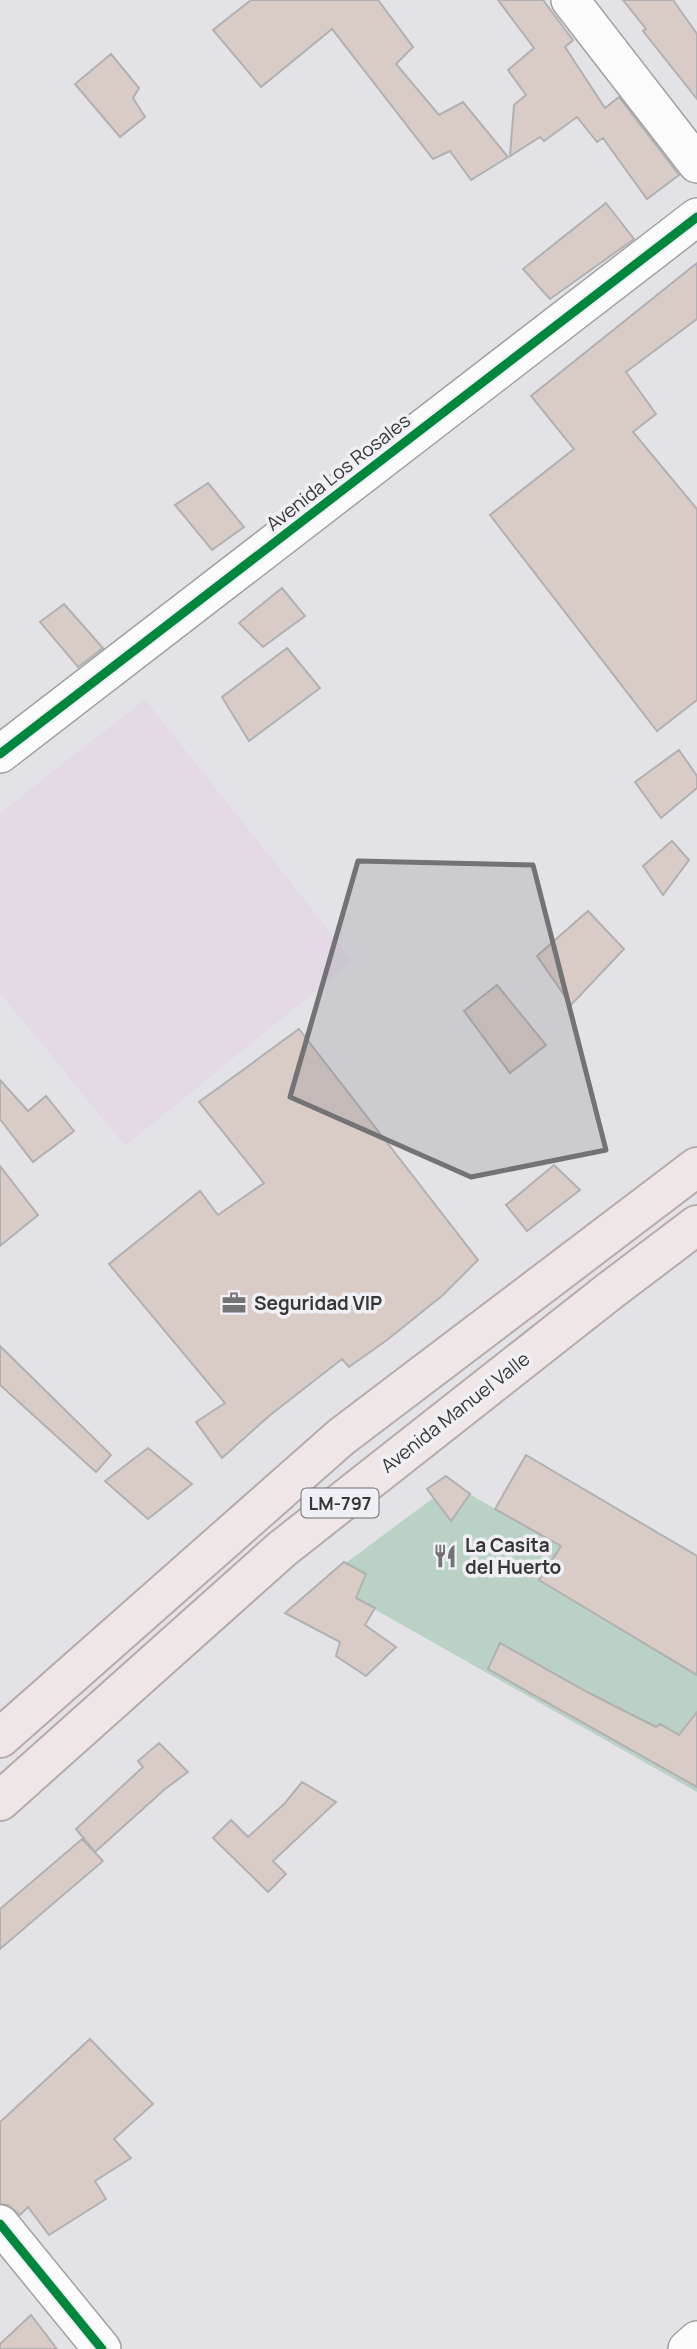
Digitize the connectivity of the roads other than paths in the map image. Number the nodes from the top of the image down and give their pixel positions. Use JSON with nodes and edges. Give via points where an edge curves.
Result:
{"nodes":[{"id":1,"x":570,"y":0,"type":"edge"},
{"id":2,"x":697,"y":164,"type":"edge"},
{"id":3,"x":697,"y":217,"type":"edge"},
{"id":4,"x":0,"y":754,"type":"edge"},
{"id":5,"x":697,"y":1167,"type":"edge"},
{"id":6,"x":697,"y":1225,"type":"edge"},
{"id":7,"x":0,"y":1738,"type":"edge"},
{"id":8,"x":0,"y":1801,"type":"edge"},
{"id":9,"x":0,"y":2224,"type":"edge"},
{"id":10,"x":697,"y":2340,"type":"edge"},
{"id":11,"x":102,"y":2349,"type":"edge"},
{"id":12,"x":687,"y":2349,"type":"edge"}],
"edges":[{"from":1,"to":2,"type":"street"},
{"from":3,"to":4,"type":"street","name":"Avenida Los Rosales"},
{"from":5,"to":7,"type":"main road","number":"LM-797","via":[[341,1437]]},
{"from":6,"to":8,"type":"main road","name":"Avenida Manuel Valle","number":"LM-797","via":[[282,1549]]},
{"from":9,"to":11,"type":"street"},
{"from":10,"to":12,"type":"street"}]}
